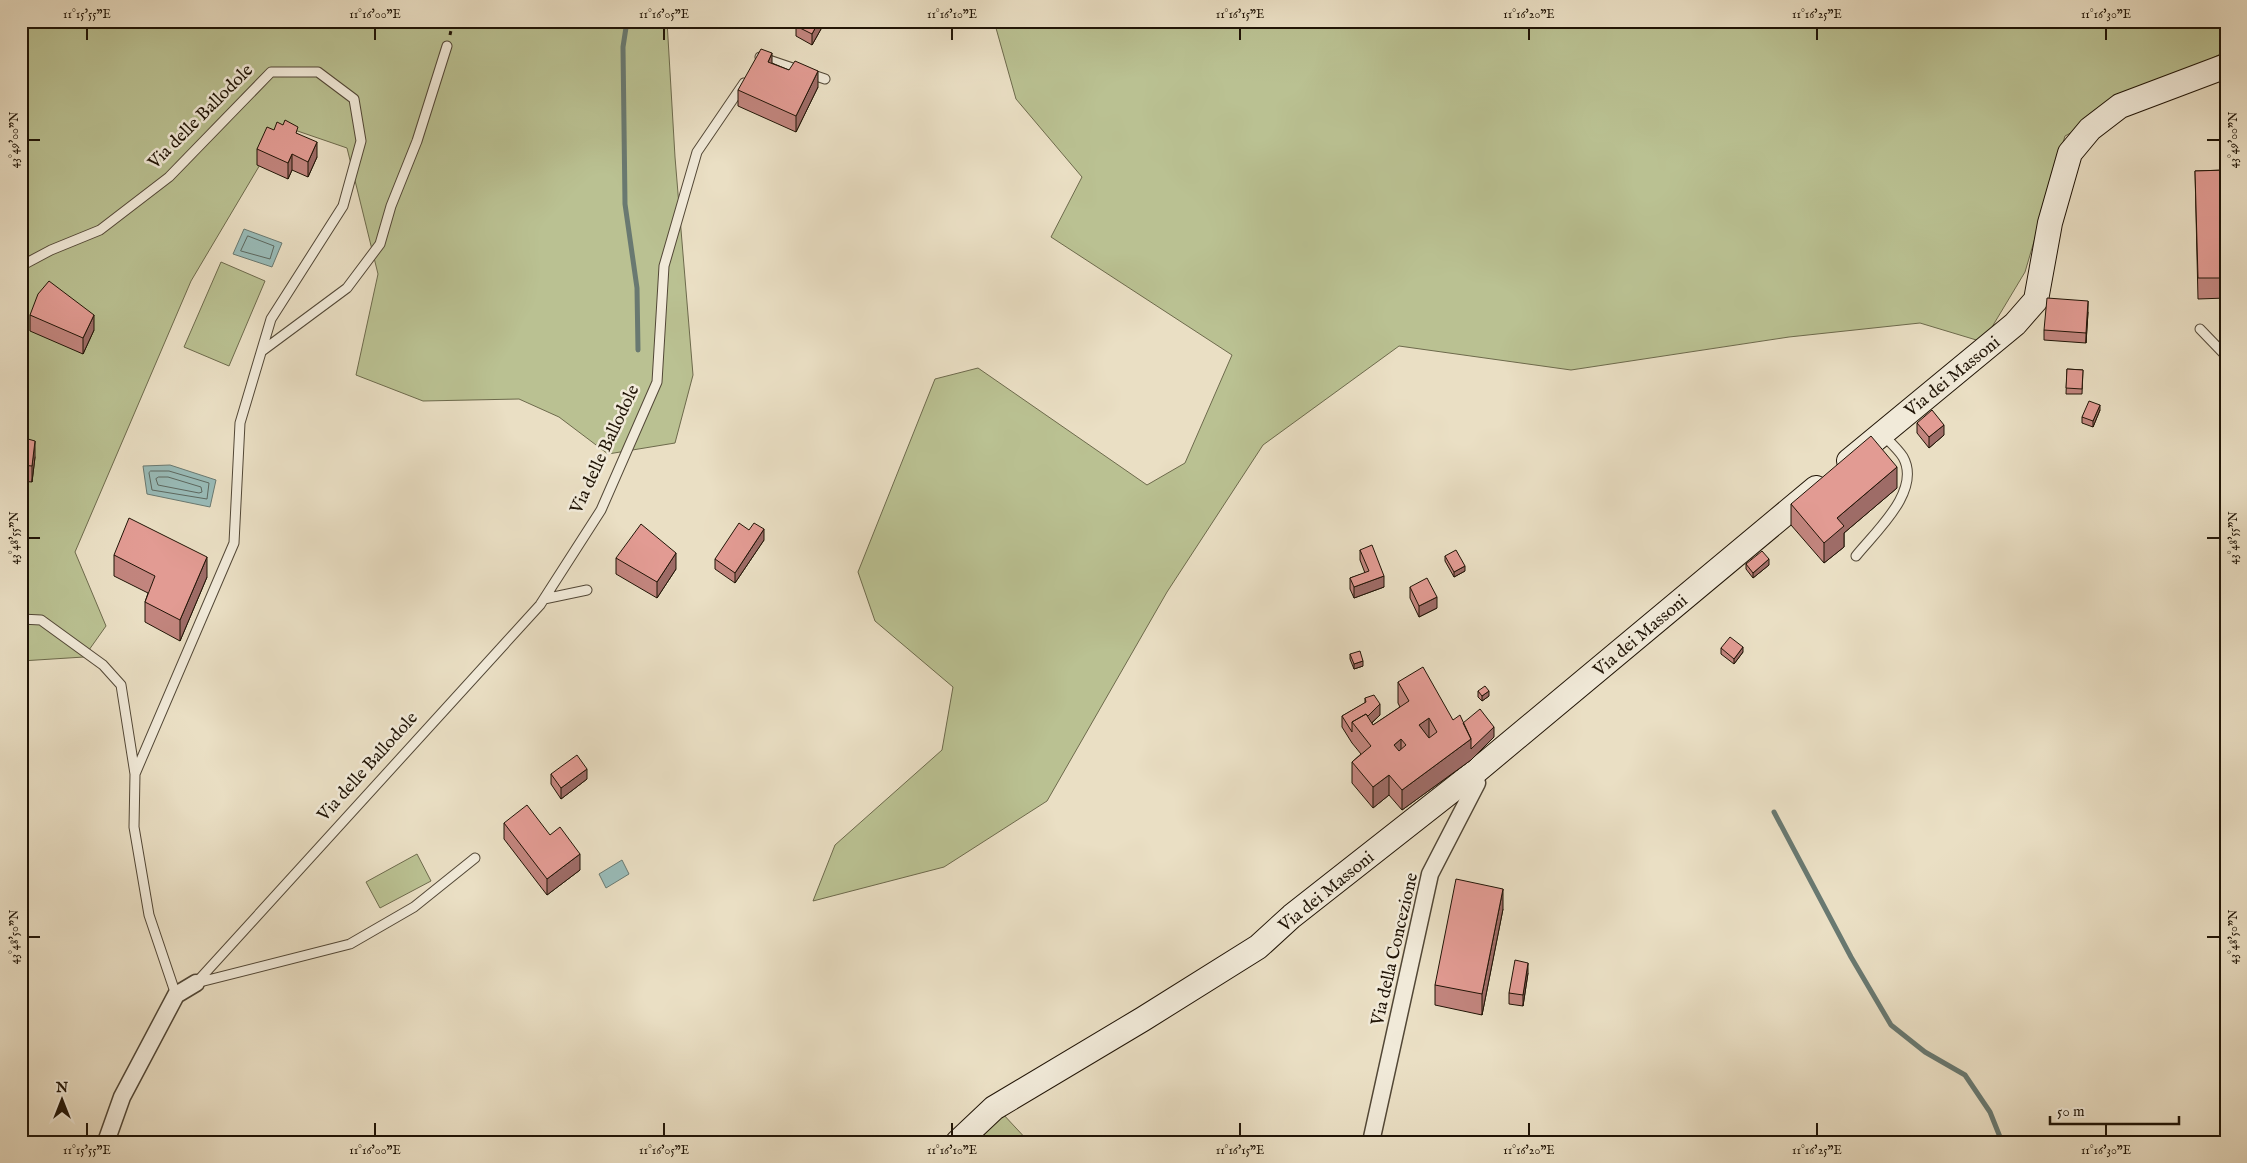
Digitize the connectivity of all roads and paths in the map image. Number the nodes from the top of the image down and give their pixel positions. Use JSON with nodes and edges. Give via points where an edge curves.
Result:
{"nodes":[{"id":1,"x":446,"y":46,"type":"dead end"},
{"id":2,"x":2226,"y":66,"type":"edge"},
{"id":3,"x":825,"y":79,"type":"dead end"},
{"id":4,"x":21,"y":266,"type":"edge"},
{"id":5,"x":2200,"y":329,"type":"dead end"},
{"id":6,"x":262,"y":351,"type":"junction"},
{"id":7,"x":2226,"y":356,"type":"edge"},
{"id":8,"x":1882,"y":434,"type":"junction"},
{"id":9,"x":1856,"y":556,"type":"dead end"},
{"id":10,"x":586,"y":590,"type":"dead end"},
{"id":11,"x":544,"y":599,"type":"junction"},
{"id":12,"x":21,"y":619,"type":"edge"},
{"id":13,"x":1474,"y":773,"type":"junction"},
{"id":14,"x":134,"y":774,"type":"junction"},
{"id":15,"x":475,"y":858,"type":"dead end"},
{"id":16,"x":196,"y":983,"type":"junction"},
{"id":17,"x":176,"y":995,"type":"junction"},
{"id":18,"x":106,"y":1142,"type":"edge"},
{"id":19,"x":958,"y":1142,"type":"edge"},
{"id":20,"x":1371,"y":1142,"type":"edge"}],
"edges":[{"from":1,"to":6,"type":"lane","via":[[417,141],[380,244],[347,288]]},
{"from":2,"to":8,"type":"street","name":"Via dei Massoni","via":[[2120,106],[2090,129],[2070,153],[2050,223],[2036,300],[2015,324]]},
{"from":3,"to":11,"type":"lane","name":"Via delle Ballodole","via":[[761,57],[697,152],[664,266],[657,382],[602,510]]},
{"from":4,"to":6,"type":"lane","name":"Via delle Ballodole","via":[[100,230],[146,195],[169,177],[271,72],[318,72],[354,99],[360,141],[343,206],[271,319]]},
{"from":5,"to":7,"type":"lane"},
{"from":6,"to":14,"type":"lane","name":"Via delle Ballodole","via":[[240,423],[234,543]]},
{"from":8,"to":9,"type":"lane","via":[[1903,458],[1907,484],[1903,497]]},
{"from":8,"to":13,"type":"street","name":"Via dei Massoni"},
{"from":10,"to":11,"type":"lane"},
{"from":11,"to":16,"type":"lane","name":"Via delle Ballodole"},
{"from":12,"to":14,"type":"lane","name":"Via delle Ballodole","via":[[41,620],[103,665],[122,685]]},
{"from":13,"to":19,"type":"street","name":"Via dei Massoni","via":[[1258,946],[994,1108]]},
{"from":13,"to":20,"type":"street","name":"Via della Concezione","via":[[1477,783],[1430,874]]},
{"from":14,"to":17,"type":"lane","name":"Via delle Ballodole","via":[[134,827],[150,915]]},
{"from":15,"to":16,"type":"lane","name":"Via delle Ballodole","via":[[414,907],[350,944]]},
{"from":16,"to":17,"type":"street","name":"Via delle Ballodole"},
{"from":17,"to":18,"type":"street","via":[[122,1097]]}]}
